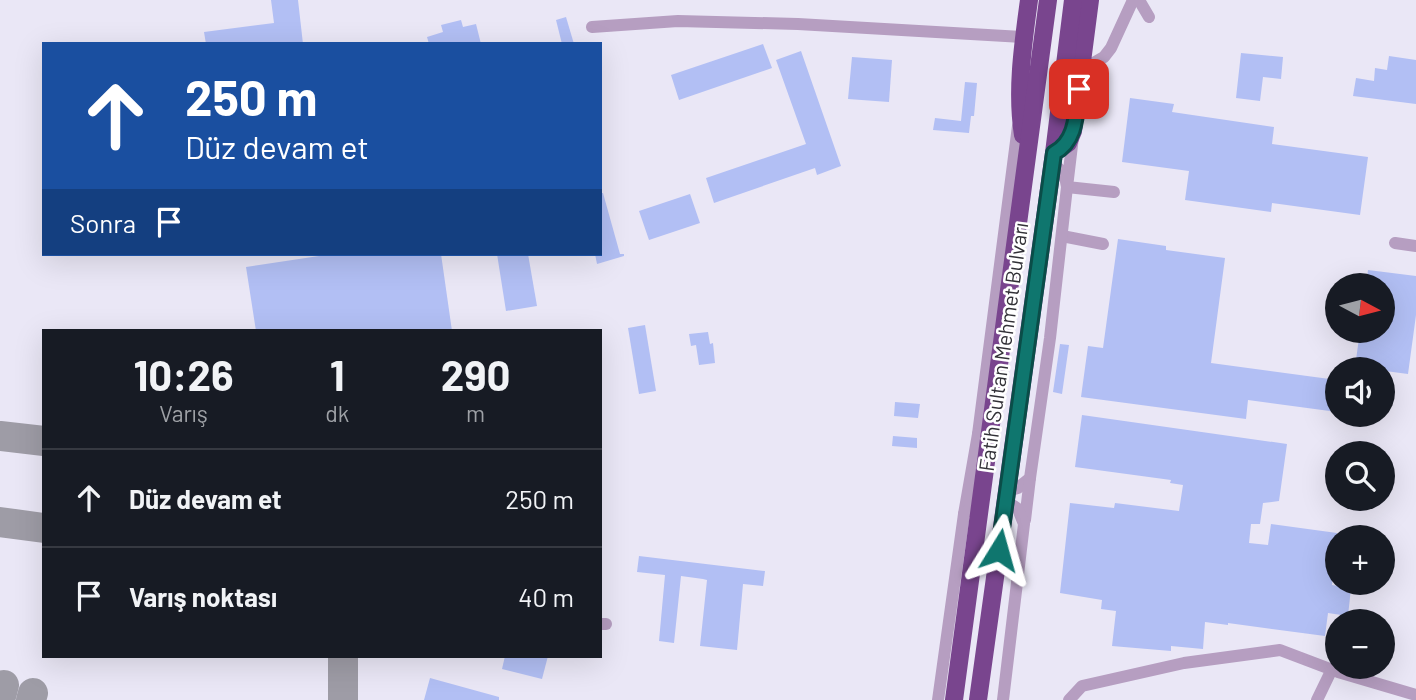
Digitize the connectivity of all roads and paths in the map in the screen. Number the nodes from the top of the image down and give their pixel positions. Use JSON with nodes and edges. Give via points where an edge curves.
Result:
{"nodes":[{"id":1,"x":1029,"y":0,"type":"edge"},
{"id":2,"x":1048,"y":0,"type":"edge"},
{"id":3,"x":1073,"y":0,"type":"edge"},
{"id":4,"x":1090,"y":0,"type":"edge"},
{"id":5,"x":1133,"y":0,"type":"edge"},
{"id":6,"x":1139,"y":0,"type":"edge"},
{"id":7,"x":1149,"y":17,"type":"dead end"},
{"id":8,"x":592,"y":27,"type":"dead end"},
{"id":9,"x":1024,"y":37,"type":"junction"},
{"id":10,"x":1082,"y":63,"type":"junction"},
{"id":11,"x":1020,"y":111,"type":"junction"},
{"id":12,"x":1075,"y":116,"type":"junction"},
{"id":13,"x":1026,"y":156,"type":"junction"},
{"id":14,"x":1054,"y":159,"type":"junction"},
{"id":15,"x":1067,"y":187,"type":"junction"},
{"id":16,"x":1114,"y":192,"type":"dead end"},
{"id":17,"x":1062,"y":236,"type":"junction"},
{"id":18,"x":1395,"y":243,"type":"dead end"},
{"id":19,"x":1103,"y":244,"type":"dead end"},
{"id":20,"x":1416,"y":246,"type":"edge"},
{"id":21,"x":978,"y":434,"type":"junction"},
{"id":22,"x":988,"y":455,"type":"junction"},
{"id":23,"x":1030,"y":478,"type":"junction"},
{"id":24,"x":1006,"y":496,"type":"junction"},
{"id":25,"x":980,"y":501,"type":"junction"},
{"id":26,"x":964,"y":514,"type":"junction"},
{"id":27,"x":1024,"y":524,"type":"junction"},
{"id":28,"x":1325,"y":666,"type":"edge"},
{"id":29,"x":1327,"y":679,"type":"edge"},
{"id":30,"x":1355,"y":679,"type":"edge"},
{"id":31,"x":1388,"y":693,"type":"edge"},
{"id":32,"x":1416,"y":695,"type":"edge"},
{"id":33,"x":938,"y":700,"type":"edge"},
{"id":34,"x":954,"y":700,"type":"edge"},
{"id":35,"x":978,"y":700,"type":"edge"},
{"id":36,"x":1003,"y":700,"type":"edge"},
{"id":37,"x":1069,"y":700,"type":"edge"},
{"id":38,"x":1317,"y":700,"type":"edge"}],
"edges":[{"from":1,"to":9,"type":"highway"},
{"from":2,"to":13,"type":"highway","name":"Fatih Sultan Mehmet Bulvarı"},
{"from":3,"to":14,"type":"highway","name":"Fatih Sultan Mehmet Bulvarı"},
{"from":4,"to":10,"type":"highway"},
{"from":5,"to":10,"type":"street","via":[[1108,53],[1092,64]]},
{"from":6,"to":7,"type":"street"},
{"from":8,"to":9,"type":"street","via":[[678,21]]},
{"from":9,"to":11,"type":"highway"},
{"from":10,"to":12,"type":"highway"},
{"from":11,"to":13,"type":"highway"},
{"from":11,"to":21,"type":"street","name":"Fatih Sultan Mehmet Bulvarı"},
{"from":12,"to":14,"type":"highway","via":[[1068,143]]},
{"from":12,"to":15,"type":"street"},
{"from":13,"to":22,"type":"highway","name":"Fatih Sultan Mehmet Bulvarı"},
{"from":14,"to":15,"type":"street"},
{"from":14,"to":24,"type":"highway","name":"Fatih Sultan Mehmet Bulvarı"},
{"from":15,"to":16,"type":"street"},
{"from":15,"to":17,"type":"street"},
{"from":17,"to":19,"type":"street"},
{"from":17,"to":23,"type":"street"},
{"from":18,"to":20,"type":"street"},
{"from":21,"to":22,"type":"street","name":"Fatih Sultan Mehmet Bulvarı"},
{"from":21,"to":26,"type":"street"},
{"from":22,"to":25,"type":"highway","name":"Fatih Sultan Mehmet Bulvarı"},
{"from":23,"to":24,"type":"street"},
{"from":23,"to":27,"type":"street"},
{"from":24,"to":27,"type":"street"},
{"from":24,"to":35,"type":"highway","name":"Fatih Sultan Mehmet Bulvarı"},
{"from":25,"to":26,"type":"street","name":"Fatih Sultan Mehmet Bulvarı"},
{"from":25,"to":34,"type":"highway","name":"Fatih Sultan Mehmet Bulvarı"},
{"from":26,"to":33,"type":"street"},
{"from":27,"to":36,"type":"street"},
{"from":28,"to":37,"type":"street","via":[[1280,650],[1184,663],[1082,687]]},
{"from":29,"to":38,"type":"street"},
{"from":30,"to":31,"type":"street"},
{"from":31,"to":32,"type":"street"}]}
